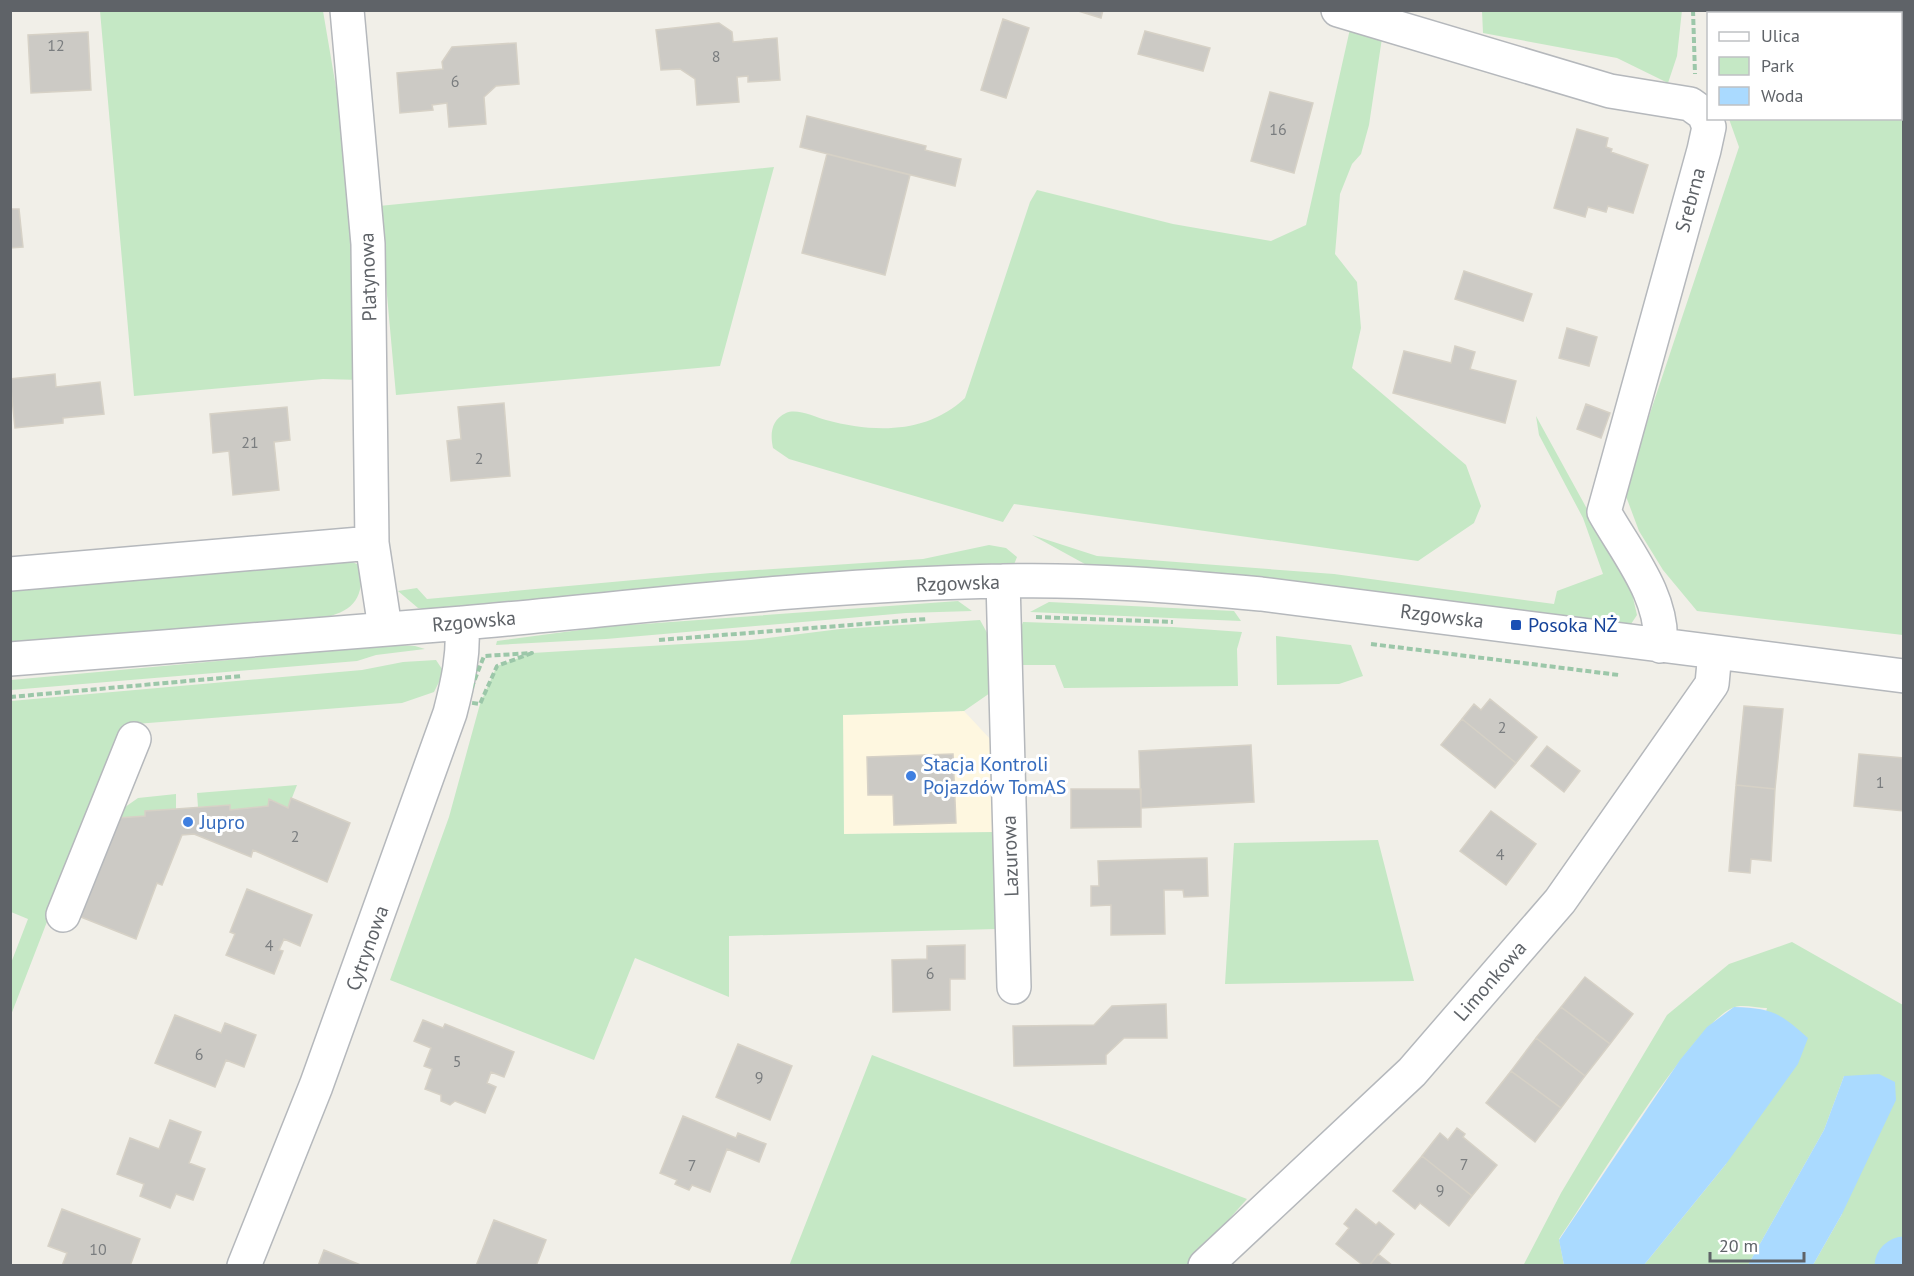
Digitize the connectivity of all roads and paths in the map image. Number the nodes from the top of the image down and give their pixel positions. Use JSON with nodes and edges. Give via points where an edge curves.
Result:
{"nodes":[{"id":1,"x":347,"y":10,"type":"edge"},
{"id":2,"x":1338,"y":10,"type":"edge"},
{"id":3,"x":1693,"y":10,"type":"edge"},
{"id":4,"x":1690,"y":104,"type":"junction"},
{"id":5,"x":372,"y":543,"type":"junction"},
{"id":6,"x":10,"y":574,"type":"edge"},
{"id":7,"x":1003,"y":581,"type":"junction"},
{"id":8,"x":1004,"y":617,"type":"junction"},
{"id":9,"x":939,"y":618,"type":"dead end"},
{"id":10,"x":1177,"y":622,"type":"dead end"},
{"id":11,"x":385,"y":628,"type":"junction"},
{"id":12,"x":462,"y":638,"type":"junction"},
{"id":13,"x":652,"y":640,"type":"dead end"},
{"id":14,"x":1365,"y":642,"type":"dead end"},
{"id":15,"x":1660,"y":646,"type":"junction"},
{"id":16,"x":535,"y":647,"type":"dead end"},
{"id":17,"x":1715,"y":652,"type":"junction"},
{"id":18,"x":10,"y":659,"type":"edge"},
{"id":19,"x":1624,"y":676,"type":"dead end"},
{"id":20,"x":1904,"y":676,"type":"edge"},
{"id":21,"x":134,"y":740,"type":"dead end"},
{"id":22,"x":63,"y":915,"type":"dead end"},
{"id":23,"x":1014,"y":987,"type":"dead end"},
{"id":24,"x":244,"y":1266,"type":"edge"},
{"id":25,"x":1205,"y":1266,"type":"edge"}],
"edges":[{"from":1,"to":5,"type":"street","name":"Platynowa","via":[[368,244]]},
{"from":2,"to":4,"type":"street","via":[[1610,92]]},
{"from":3,"to":4,"type":"path","via":[[1697,65]]},
{"from":4,"to":15,"type":"street","name":"Srebrna","via":[[1704,114],[1709,127],[1604,512],[1656,604],[1662,627]]},
{"from":5,"to":6,"type":"street"},
{"from":5,"to":11,"type":"street","name":"Platynowa"},
{"from":7,"to":8,"type":"street","name":"Lazurowa"},
{"from":7,"to":12,"type":"street","name":"Rzgowska","via":[[710,598]]},
{"from":7,"to":15,"type":"street","name":"Rzgowska","via":[[1154,584],[1261,594]]},
{"from":8,"to":10,"type":"path"},
{"from":8,"to":23,"type":"street","name":"Lazurowa"},
{"from":9,"to":13,"type":"path"},
{"from":11,"to":12,"type":"street","name":"Rzgowska"},
{"from":11,"to":18,"type":"street","name":"Rzgowska"},
{"from":12,"to":16,"type":"path"},
{"from":12,"to":24,"type":"street","name":"Cytrynowa","via":[[460,677],[424,790],[316,1086]]},
{"from":14,"to":19,"type":"path"},
{"from":15,"to":17,"type":"street","name":"Rzgowska"},
{"from":17,"to":20,"type":"street","name":"Rzgowska"},
{"from":17,"to":25,"type":"street","name":"Limonkowa","via":[[1712,684],[1560,901],[1412,1072]]},
{"from":21,"to":22,"type":"street"}]}
